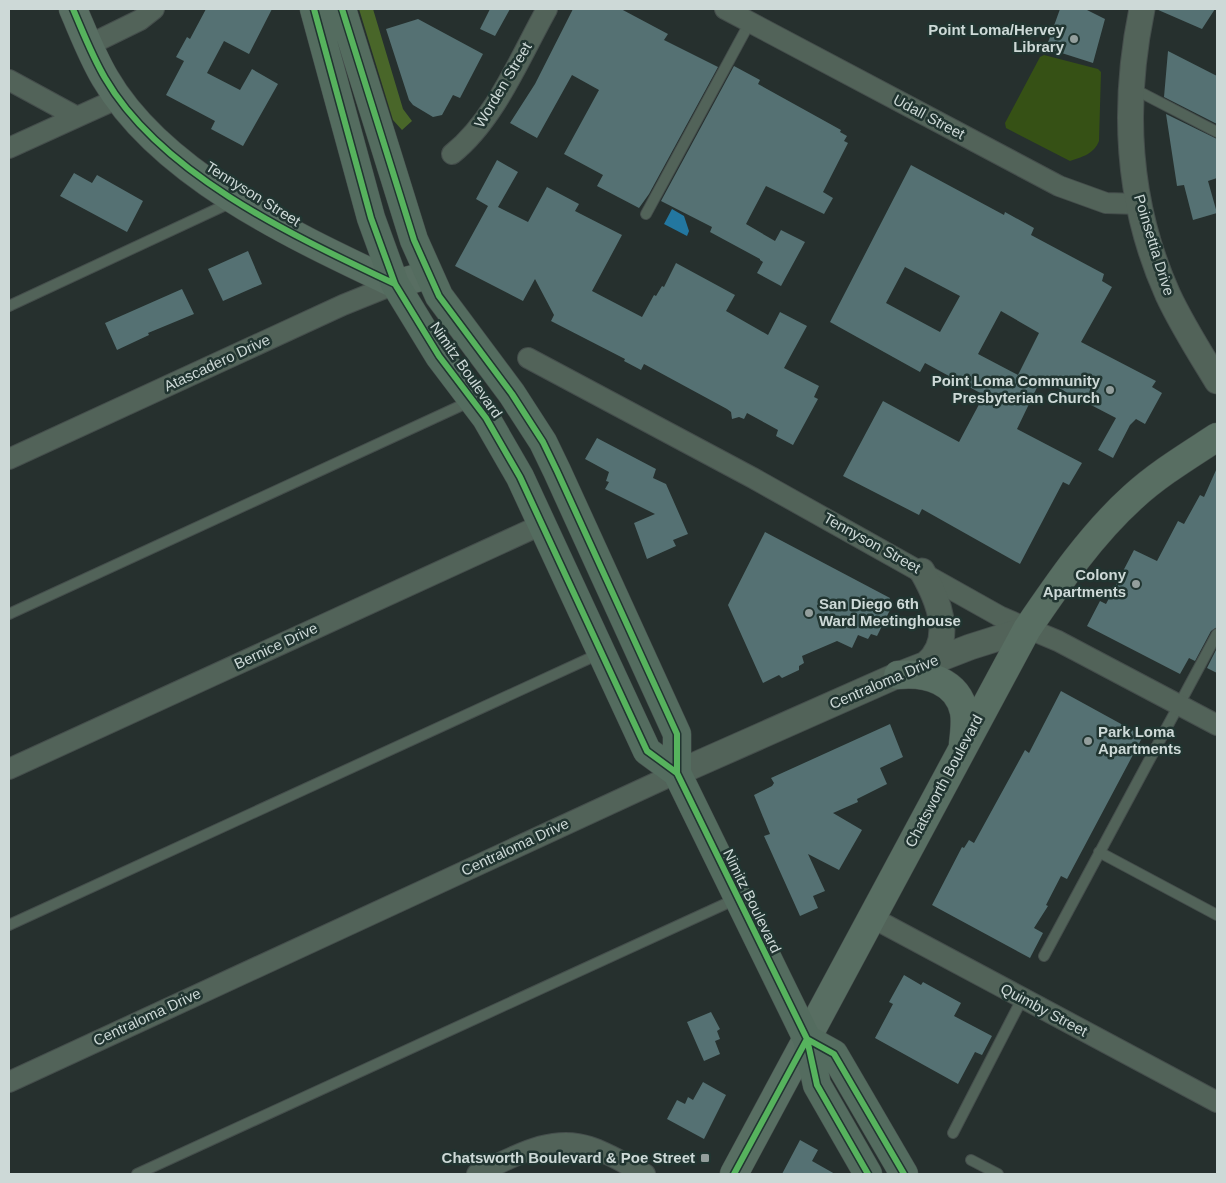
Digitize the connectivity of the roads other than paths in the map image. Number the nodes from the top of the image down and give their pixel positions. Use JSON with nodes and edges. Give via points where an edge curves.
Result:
{"nodes":[{"id":1,"x":74,"y":9,"type":"edge"},
{"id":2,"x":154,"y":9,"type":"edge"},
{"id":3,"x":314,"y":9,"type":"edge"},
{"id":4,"x":342,"y":9,"type":"edge"},
{"id":5,"x":547,"y":9,"type":"edge"},
{"id":6,"x":725,"y":9,"type":"edge"},
{"id":7,"x":1142,"y":9,"type":"edge"},
{"id":8,"x":750,"y":22,"type":"junction"},
{"id":9,"x":89,"y":45,"type":"junction"},
{"id":10,"x":9,"y":80,"type":"edge"},
{"id":11,"x":1130,"y":87,"type":"junction"},
{"id":12,"x":118,"y":98,"type":"junction"},
{"id":13,"x":77,"y":117,"type":"junction"},
{"id":14,"x":1217,"y":132,"type":"edge"},
{"id":15,"x":9,"y":148,"type":"edge"},
{"id":16,"x":452,"y":154,"type":"dead end"},
{"id":17,"x":236,"y":200,"type":"junction"},
{"id":18,"x":1139,"y":204,"type":"junction"},
{"id":19,"x":646,"y":214,"type":"dead end"},
{"id":20,"x":428,"y":275,"type":"junction"},
{"id":21,"x":395,"y":284,"type":"junction"},
{"id":22,"x":9,"y":306,"type":"edge"},
{"id":23,"x":528,"y":358,"type":"dead end"},
{"id":24,"x":1217,"y":381,"type":"edge"},
{"id":25,"x":473,"y":400,"type":"junction"},
{"id":26,"x":1217,"y":437,"type":"edge"},
{"id":27,"x":9,"y":459,"type":"edge"},
{"id":28,"x":543,"y":524,"type":"junction"},
{"id":29,"x":922,"y":571,"type":"junction"},
{"id":30,"x":9,"y":614,"type":"edge"},
{"id":31,"x":1027,"y":629,"type":"junction"},
{"id":32,"x":1217,"y":634,"type":"edge"},
{"id":33,"x":603,"y":653,"type":"junction"},
{"id":34,"x":926,"y":664,"type":"junction"},
{"id":35,"x":898,"y":675,"type":"junction"},
{"id":36,"x":1179,"y":704,"type":"junction"},
{"id":37,"x":1217,"y":725,"type":"edge"},
{"id":38,"x":963,"y":745,"type":"junction"},
{"id":39,"x":9,"y":769,"type":"edge"},
{"id":40,"x":677,"y":773,"type":"junction"},
{"id":41,"x":1099,"y":852,"type":"junction"},
{"id":42,"x":736,"y":899,"type":"junction"},
{"id":43,"x":1217,"y":915,"type":"edge"},
{"id":44,"x":872,"y":917,"type":"junction"},
{"id":45,"x":9,"y":925,"type":"edge"},
{"id":46,"x":1044,"y":956,"type":"dead end"},
{"id":47,"x":1022,"y":999,"type":"junction"},
{"id":48,"x":807,"y":1039,"type":"junction"},
{"id":49,"x":9,"y":1082,"type":"edge"},
{"id":50,"x":1217,"y":1102,"type":"edge"},
{"id":51,"x":953,"y":1132,"type":"dead end"},
{"id":52,"x":971,"y":1160,"type":"dead end"},
{"id":53,"x":137,"y":1174,"type":"edge"},
{"id":54,"x":477,"y":1174,"type":"edge"},
{"id":55,"x":645,"y":1174,"type":"edge"},
{"id":56,"x":734,"y":1174,"type":"edge"},
{"id":57,"x":868,"y":1174,"type":"edge"},
{"id":58,"x":904,"y":1174,"type":"edge"},
{"id":59,"x":998,"y":1174,"type":"edge"}],
"edges":[{"from":1,"to":9,"type":"main road","name":"Tennyson Street"},
{"from":2,"to":9,"type":"street","via":[[140,20]]},
{"from":3,"to":21,"type":"main road","name":"Nimitz Boulevard","via":[[371,218]]},
{"from":4,"to":20,"type":"main road","name":"Nimitz Boulevard","via":[[411,232]]},
{"from":5,"to":16,"type":"street","name":"Worden Street","via":[[487,117]]},
{"from":6,"to":8,"type":"street","name":"Udall Street"},
{"from":7,"to":11,"type":"street","name":"Poinsettia Drive"},
{"from":8,"to":18,"type":"street","name":"Udall Street","via":[[1059,186],[1106,203]]},
{"from":8,"to":19,"type":"lane"},
{"from":9,"to":12,"type":"main road","name":"Tennyson Street","via":[[104,78]]},
{"from":10,"to":13,"type":"street"},
{"from":11,"to":14,"type":"lane"},
{"from":11,"to":18,"type":"street","name":"Poinsettia Drive","via":[[1130,146]]},
{"from":12,"to":13,"type":"street"},
{"from":12,"to":17,"type":"main road","name":"Tennyson Street","via":[[173,157]]},
{"from":13,"to":15,"type":"street"},
{"from":17,"to":21,"type":"main road","name":"Tennyson Street","via":[[315,247]]},
{"from":17,"to":22,"type":"lane"},
{"from":18,"to":24,"type":"street","name":"Poinsettia Drive","via":[[1168,294]]},
{"from":20,"to":21,"type":"main road","name":"Atascadero Drive"},
{"from":20,"to":40,"type":"main road","name":"Nimitz Boulevard","via":[[439,296],[512,394],[543,442],[677,734]]},
{"from":21,"to":25,"type":"main road","name":"Nimitz Boulevard","via":[[434,348]]},
{"from":21,"to":27,"type":"street","name":"Atascadero Drive"},
{"from":23,"to":29,"type":"street","name":"Tennyson Street"},
{"from":25,"to":28,"type":"main road","name":"Nimitz Boulevard","via":[[499,440]]},
{"from":25,"to":30,"type":"lane"},
{"from":26,"to":31,"type":"main road","name":"Chatsworth Boulevard","via":[[1148,484],[1119,510],[1082,551]]},
{"from":28,"to":33,"type":"main road","name":"Nimitz Boulevard"},
{"from":28,"to":39,"type":"street","name":"Bernice Drive"},
{"from":29,"to":31,"type":"street","name":"Tennyson Street"},
{"from":29,"to":34,"type":"street","via":[[935,594],[942,622],[939,645]]},
{"from":31,"to":34,"type":"street","name":"Centraloma Drive"},
{"from":31,"to":36,"type":"street","name":"Tennyson Street","via":[[1058,641]]},
{"from":31,"to":38,"type":"main road","name":"Chatsworth Boulevard"},
{"from":32,"to":36,"type":"lane"},
{"from":33,"to":40,"type":"main road","name":"Nimitz Boulevard","via":[[647,751]]},
{"from":33,"to":45,"type":"lane"},
{"from":34,"to":35,"type":"street","name":"Centraloma Drive"},
{"from":35,"to":38,"type":"main road","via":[[925,675],[938,679],[954,692],[965,714]]},
{"from":35,"to":40,"type":"street","name":"Centraloma Drive"},
{"from":36,"to":37,"type":"street","name":"Tennyson Street"},
{"from":36,"to":41,"type":"lane"},
{"from":38,"to":44,"type":"main road","name":"Chatsworth Boulevard"},
{"from":40,"to":42,"type":"main road","name":"Nimitz Boulevard"},
{"from":40,"to":49,"type":"street","name":"Centraloma Drive"},
{"from":41,"to":43,"type":"lane"},
{"from":41,"to":46,"type":"lane"},
{"from":42,"to":48,"type":"main road","name":"Nimitz Boulevard"},
{"from":42,"to":53,"type":"lane"},
{"from":44,"to":47,"type":"street","name":"Quimby Street"},
{"from":44,"to":48,"type":"main road","name":"Chatsworth Boulevard"},
{"from":47,"to":50,"type":"street","name":"Quimby Street"},
{"from":47,"to":51,"type":"lane"},
{"from":48,"to":56,"type":"main road","name":"Chatsworth Boulevard"},
{"from":48,"to":57,"type":"main road","name":"Nimitz Boulevard","via":[[817,1086]]},
{"from":48,"to":58,"type":"main road","via":[[834,1054]]},
{"from":52,"to":59,"type":"lane"},
{"from":54,"to":55,"type":"street","via":[[539,1147],[560,1143],[591,1147]]}]}
